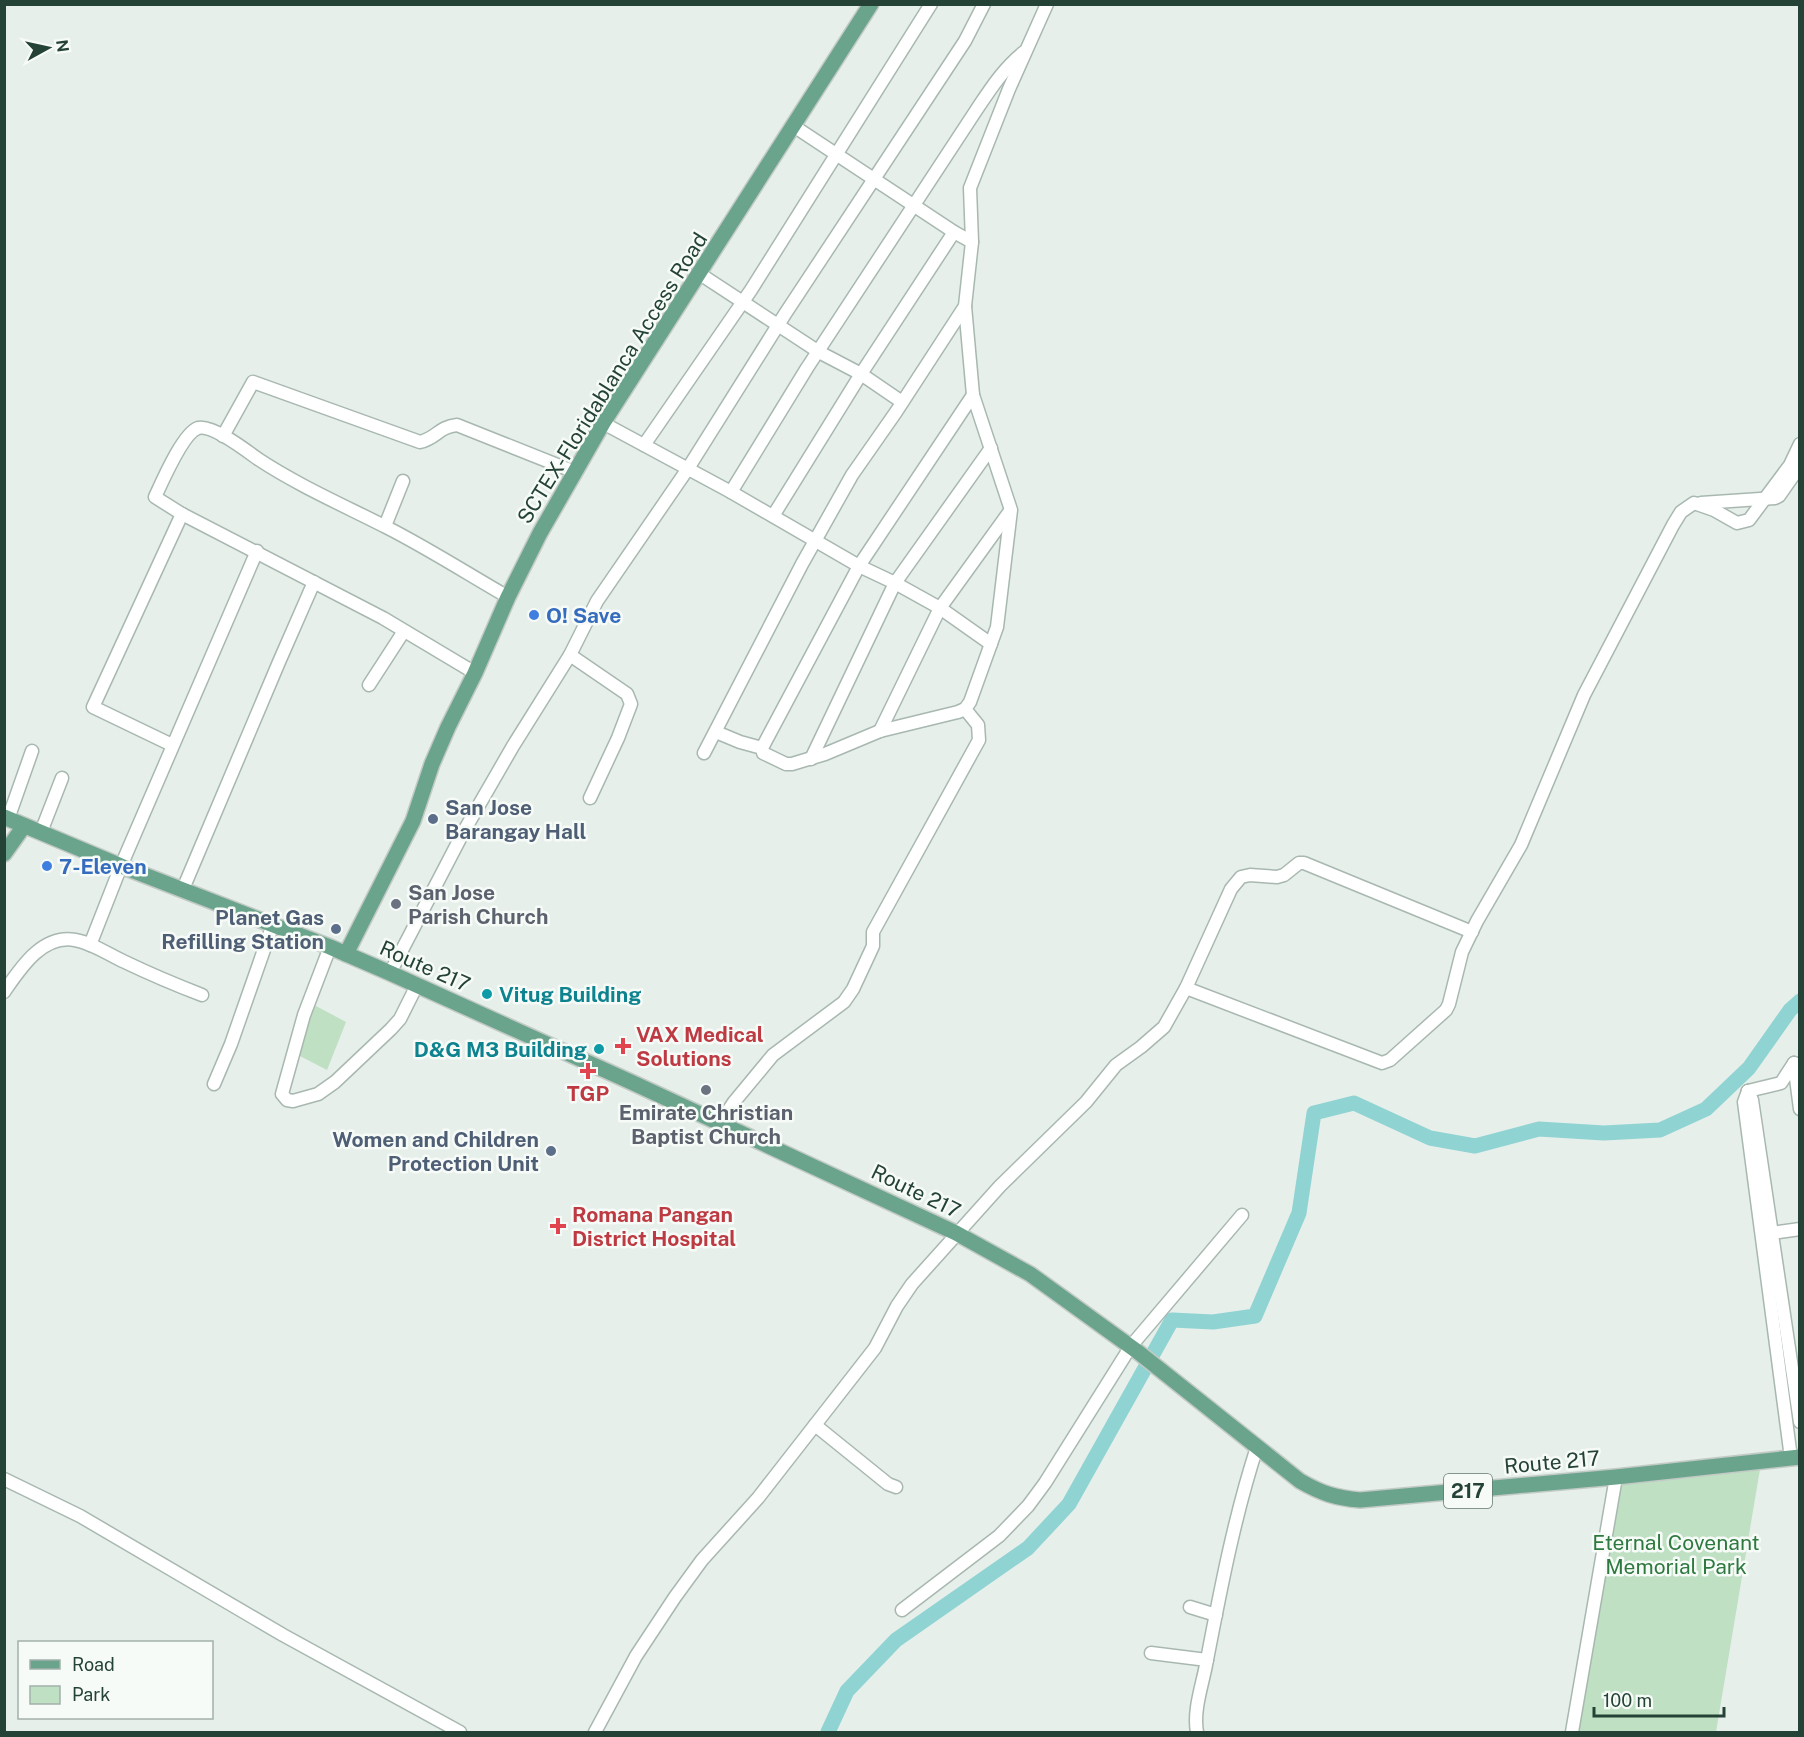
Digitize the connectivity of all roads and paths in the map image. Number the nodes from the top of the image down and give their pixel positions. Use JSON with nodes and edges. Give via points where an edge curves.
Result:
{"nodes":[{"id":1,"x":871,"y":4,"type":"edge"},
{"id":2,"x":931,"y":4,"type":"edge"},
{"id":3,"x":1047,"y":4,"type":"edge"},
{"id":4,"x":979,"y":6,"type":"edge"},
{"id":5,"x":1027,"y":49,"type":"junction"},
{"id":6,"x":795,"y":127,"type":"junction"},
{"id":7,"x":836,"y":153,"type":"junction"},
{"id":8,"x":875,"y":178,"type":"junction"},
{"id":9,"x":915,"y":205,"type":"junction"},
{"id":10,"x":954,"y":232,"type":"junction"},
{"id":11,"x":972,"y":242,"type":"junction"},
{"id":12,"x":700,"y":274,"type":"junction"},
{"id":13,"x":743,"y":302,"type":"junction"},
{"id":14,"x":965,"y":306,"type":"junction"},
{"id":15,"x":778,"y":325,"type":"junction"},
{"id":16,"x":819,"y":352,"type":"junction"},
{"id":17,"x":861,"y":374,"type":"junction"},
{"id":18,"x":973,"y":395,"type":"junction"},
{"id":19,"x":902,"y":402,"type":"junction"},
{"id":20,"x":603,"y":423,"type":"junction"},
{"id":21,"x":223,"y":436,"type":"junction"},
{"id":22,"x":1800,"y":444,"type":"edge"},
{"id":23,"x":644,"y":445,"type":"junction"},
{"id":24,"x":991,"y":448,"type":"junction"},
{"id":25,"x":1800,"y":466,"type":"edge"},
{"id":26,"x":687,"y":470,"type":"junction"},
{"id":27,"x":575,"y":472,"type":"junction"},
{"id":28,"x":403,"y":481,"type":"dead end"},
{"id":29,"x":732,"y":492,"type":"junction"},
{"id":30,"x":1762,"y":500,"type":"junction"},
{"id":31,"x":1694,"y":503,"type":"junction"},
{"id":32,"x":1011,"y":510,"type":"junction"},
{"id":33,"x":182,"y":514,"type":"junction"},
{"id":34,"x":773,"y":516,"type":"junction"},
{"id":35,"x":385,"y":526,"type":"junction"},
{"id":36,"x":816,"y":541,"type":"junction"},
{"id":37,"x":257,"y":551,"type":"junction"},
{"id":38,"x":859,"y":566,"type":"junction"},
{"id":39,"x":314,"y":582,"type":"junction"},
{"id":40,"x":895,"y":583,"type":"junction"},
{"id":41,"x":508,"y":597,"type":"junction"},
{"id":42,"x":940,"y":608,"type":"junction"},
{"id":43,"x":404,"y":631,"type":"junction"},
{"id":44,"x":991,"y":644,"type":"junction"},
{"id":45,"x":570,"y":655,"type":"junction"},
{"id":46,"x":475,"y":673,"type":"junction"},
{"id":47,"x":369,"y":686,"type":"dead end"},
{"id":48,"x":965,"y":709,"type":"junction"},
{"id":49,"x":880,"y":731,"type":"junction"},
{"id":50,"x":716,"y":732,"type":"junction"},
{"id":51,"x":172,"y":745,"type":"junction"},
{"id":52,"x":762,"y":748,"type":"junction"},
{"id":53,"x":32,"y":752,"type":"dead end"},
{"id":54,"x":704,"y":753,"type":"dead end"},
{"id":55,"x":811,"y":759,"type":"junction"},
{"id":56,"x":62,"y":778,"type":"dead end"},
{"id":57,"x":590,"y":798,"type":"dead end"},
{"id":58,"x":6,"y":818,"type":"edge"},
{"id":59,"x":24,"y":826,"type":"junction"},
{"id":60,"x":41,"y":832,"type":"junction"},
{"id":61,"x":4,"y":854,"type":"edge"},
{"id":62,"x":121,"y":866,"type":"junction"},
{"id":63,"x":183,"y":889,"type":"junction"},
{"id":64,"x":273,"y":924,"type":"junction"},
{"id":65,"x":1472,"y":932,"type":"junction"},
{"id":66,"x":90,"y":945,"type":"junction"},
{"id":67,"x":330,"y":947,"type":"junction"},
{"id":68,"x":346,"y":954,"type":"junction"},
{"id":69,"x":390,"y":973,"type":"junction"},
{"id":70,"x":417,"y":985,"type":"junction"},
{"id":71,"x":1186,"y":988,"type":"junction"},
{"id":72,"x":4,"y":992,"type":"edge"},
{"id":73,"x":202,"y":995,"type":"dead end"},
{"id":74,"x":1797,"y":1063,"type":"edge"},
{"id":75,"x":214,"y":1084,"type":"dead end"},
{"id":76,"x":1800,"y":1109,"type":"edge"},
{"id":77,"x":720,"y":1123,"type":"junction"},
{"id":78,"x":1242,"y":1215,"type":"dead end"},
{"id":79,"x":1800,"y":1229,"type":"edge"},
{"id":80,"x":956,"y":1233,"type":"junction"},
{"id":81,"x":1766,"y":1234,"type":"junction"},
{"id":82,"x":1134,"y":1349,"type":"junction"},
{"id":83,"x":1793,"y":1400,"type":"edge"},
{"id":84,"x":1800,"y":1422,"type":"edge"},
{"id":85,"x":815,"y":1425,"type":"junction"},
{"id":86,"x":1257,"y":1447,"type":"junction"},
{"id":87,"x":1795,"y":1457,"type":"edge"},
{"id":88,"x":1616,"y":1477,"type":"junction"},
{"id":89,"x":4,"y":1479,"type":"edge"},
{"id":90,"x":896,"y":1487,"type":"dead end"},
{"id":91,"x":1190,"y":1607,"type":"dead end"},
{"id":92,"x":902,"y":1610,"type":"dead end"},
{"id":93,"x":1216,"y":1615,"type":"junction"},
{"id":94,"x":1151,"y":1653,"type":"dead end"},
{"id":95,"x":1207,"y":1660,"type":"junction"},
{"id":96,"x":460,"y":1732,"type":"edge"},
{"id":97,"x":595,"y":1732,"type":"edge"},
{"id":98,"x":1197,"y":1732,"type":"edge"},
{"id":99,"x":1572,"y":1732,"type":"edge"}],
"edges":[{"from":1,"to":6,"type":"main road","name":"SCTEX-Floridablanca Access Road"},
{"from":2,"to":7,"type":"street"},
{"from":3,"to":5,"type":"street"},
{"from":4,"to":8,"type":"street","via":[[964,41]]},
{"from":5,"to":9,"type":"street","via":[[999,77]]},
{"from":5,"to":11,"type":"street","via":[[970,188]]},
{"from":6,"to":7,"type":"street"},
{"from":6,"to":12,"type":"main road","name":"SCTEX-Floridablanca Access Road"},
{"from":7,"to":8,"type":"street"},
{"from":7,"to":13,"type":"street"},
{"from":8,"to":9,"type":"street"},
{"from":8,"to":15,"type":"street"},
{"from":9,"to":10,"type":"street"},
{"from":9,"to":16,"type":"street"},
{"from":10,"to":11,"type":"street"},
{"from":10,"to":17,"type":"street"},
{"from":11,"to":14,"type":"street"},
{"from":12,"to":13,"type":"street"},
{"from":12,"to":20,"type":"main road","name":"SCTEX-Floridablanca Access Road"},
{"from":13,"to":15,"type":"street"},
{"from":13,"to":23,"type":"street"},
{"from":14,"to":18,"type":"street"},
{"from":14,"to":19,"type":"street"},
{"from":15,"to":16,"type":"street"},
{"from":15,"to":26,"type":"street"},
{"from":16,"to":17,"type":"street"},
{"from":16,"to":29,"type":"street"},
{"from":17,"to":19,"type":"street"},
{"from":17,"to":34,"type":"street"},
{"from":18,"to":24,"type":"street"},
{"from":18,"to":38,"type":"street"},
{"from":19,"to":36,"type":"street","via":[[852,475]]},
{"from":20,"to":23,"type":"street"},
{"from":20,"to":27,"type":"main road","name":"SCTEX-Floridablanca Access Road"},
{"from":21,"to":27,"type":"street","via":[[253,382],[420,442],[434,437],[445,426],[457,425]]},
{"from":21,"to":33,"type":"street","via":[[198,428],[175,456],[155,497]]},
{"from":21,"to":35,"type":"street","via":[[280,473]]},
{"from":22,"to":30,"type":"street","via":[[1790,465]]},
{"from":23,"to":26,"type":"street"},
{"from":24,"to":32,"type":"street"},
{"from":24,"to":40,"type":"street"},
{"from":25,"to":30,"type":"street","via":[[1779,496]]},
{"from":26,"to":29,"type":"street"},
{"from":26,"to":45,"type":"street","via":[[597,601]]},
{"from":27,"to":41,"type":"main road","name":"SCTEX-Floridablanca Access Road"},
{"from":28,"to":35,"type":"street"},
{"from":29,"to":34,"type":"street"},
{"from":30,"to":31,"type":"street"},
{"from":30,"to":31,"type":"street","via":[[1749,520],[1737,523]]},
{"from":31,"to":65,"type":"street","via":[[1673,525],[1612,639],[1521,845]]},
{"from":32,"to":42,"type":"street"},
{"from":32,"to":44,"type":"street","via":[[998,627]]},
{"from":33,"to":37,"type":"street"},
{"from":33,"to":51,"type":"street","via":[[93,707]]},
{"from":34,"to":36,"type":"street"},
{"from":35,"to":41,"type":"street"},
{"from":36,"to":38,"type":"street"},
{"from":36,"to":50,"type":"street"},
{"from":37,"to":39,"type":"street"},
{"from":37,"to":51,"type":"street"},
{"from":38,"to":40,"type":"street"},
{"from":38,"to":52,"type":"street"},
{"from":39,"to":43,"type":"street"},
{"from":39,"to":63,"type":"street"},
{"from":40,"to":42,"type":"street"},
{"from":40,"to":55,"type":"street"},
{"from":41,"to":46,"type":"main road","name":"SCTEX-Floridablanca Access Road"},
{"from":42,"to":44,"type":"street"},
{"from":42,"to":49,"type":"street"},
{"from":43,"to":46,"type":"street"},
{"from":43,"to":47,"type":"street"},
{"from":44,"to":48,"type":"street"},
{"from":45,"to":57,"type":"street","via":[[627,694],[631,704]]},
{"from":45,"to":69,"type":"street","via":[[464,831]]},
{"from":46,"to":68,"type":"main road","name":"SCTEX-Floridablanca Access Road","via":[[432,764],[413,821]]},
{"from":48,"to":49,"type":"street"},
{"from":48,"to":77,"type":"street","via":[[978,725],[979,741],[873,932],[873,946],[853,989],[833,1011],[772,1055]]},
{"from":49,"to":55,"type":"street"},
{"from":50,"to":52,"type":"street"},
{"from":50,"to":54,"type":"street"},
{"from":51,"to":62,"type":"street"},
{"from":52,"to":55,"type":"street","via":[[763,753],[786,764]]},
{"from":53,"to":58,"type":"street"},
{"from":56,"to":60,"type":"street"},
{"from":58,"to":59,"type":"main road","name":"Route 217","number":"217"},
{"from":59,"to":60,"type":"main road","name":"Route 217","number":"217"},
{"from":59,"to":61,"type":"main road"},
{"from":60,"to":62,"type":"main road","name":"Route 217","number":"217"},
{"from":62,"to":63,"type":"main road","name":"Route 217","number":"217"},
{"from":62,"to":66,"type":"street"},
{"from":63,"to":64,"type":"main road","name":"Route 217","number":"217"},
{"from":64,"to":67,"type":"main road","name":"Route 217","number":"217"},
{"from":64,"to":75,"type":"street"},
{"from":65,"to":71,"type":"street","via":[[1299,862],[1277,877],[1241,877],[1231,889]]},
{"from":65,"to":71,"type":"street","via":[[1462,952],[1446,1010],[1386,1063]]},
{"from":66,"to":72,"type":"street","via":[[65,939],[47,946],[21,966]]},
{"from":66,"to":73,"type":"street"},
{"from":67,"to":68,"type":"main road","name":"Route 217","number":"217"},
{"from":67,"to":70,"type":"street","via":[[304,1015],[282,1094],[287,1100],[318,1094],[335,1082],[392,1029]]},
{"from":68,"to":69,"type":"main road","name":"Route 217","number":"217"},
{"from":69,"to":70,"type":"main road","name":"Route 217","number":"217"},
{"from":70,"to":77,"type":"main road","name":"Route 217","number":"217"},
{"from":71,"to":80,"type":"street","via":[[1164,1027],[1116,1065],[1086,1102]]},
{"from":74,"to":76,"type":"street"},
{"from":74,"to":81,"type":"street","via":[[1781,1083],[1748,1091],[1744,1102]]},
{"from":77,"to":80,"type":"main road","name":"Route 217","number":"217"},
{"from":78,"to":82,"type":"street"},
{"from":79,"to":81,"type":"street"},
{"from":80,"to":82,"type":"main road","name":"Route 217","number":"217","via":[[1030,1274]]},
{"from":80,"to":85,"type":"street","via":[[912,1284],[875,1348]]},
{"from":81,"to":83,"type":"street"},
{"from":82,"to":86,"type":"main road","name":"Route 217","number":"217"},
{"from":82,"to":92,"type":"street","via":[[1028,1506],[999,1536]]},
{"from":83,"to":84,"type":"street"},
{"from":83,"to":87,"type":"street"},
{"from":85,"to":90,"type":"street"},
{"from":85,"to":97,"type":"street","via":[[675,1597],[636,1656]]},
{"from":86,"to":88,"type":"main road","name":"Route 217","number":"217","via":[[1321,1493],[1360,1500]]},
{"from":86,"to":93,"type":"street"},
{"from":87,"to":88,"type":"main road","name":"Route 217","number":"217"},
{"from":88,"to":99,"type":"street"},
{"from":89,"to":96,"type":"street","via":[[80,1516],[283,1635]]},
{"from":91,"to":93,"type":"street"},
{"from":93,"to":95,"type":"street"},
{"from":94,"to":95,"type":"street"},
{"from":95,"to":98,"type":"street"}]}
